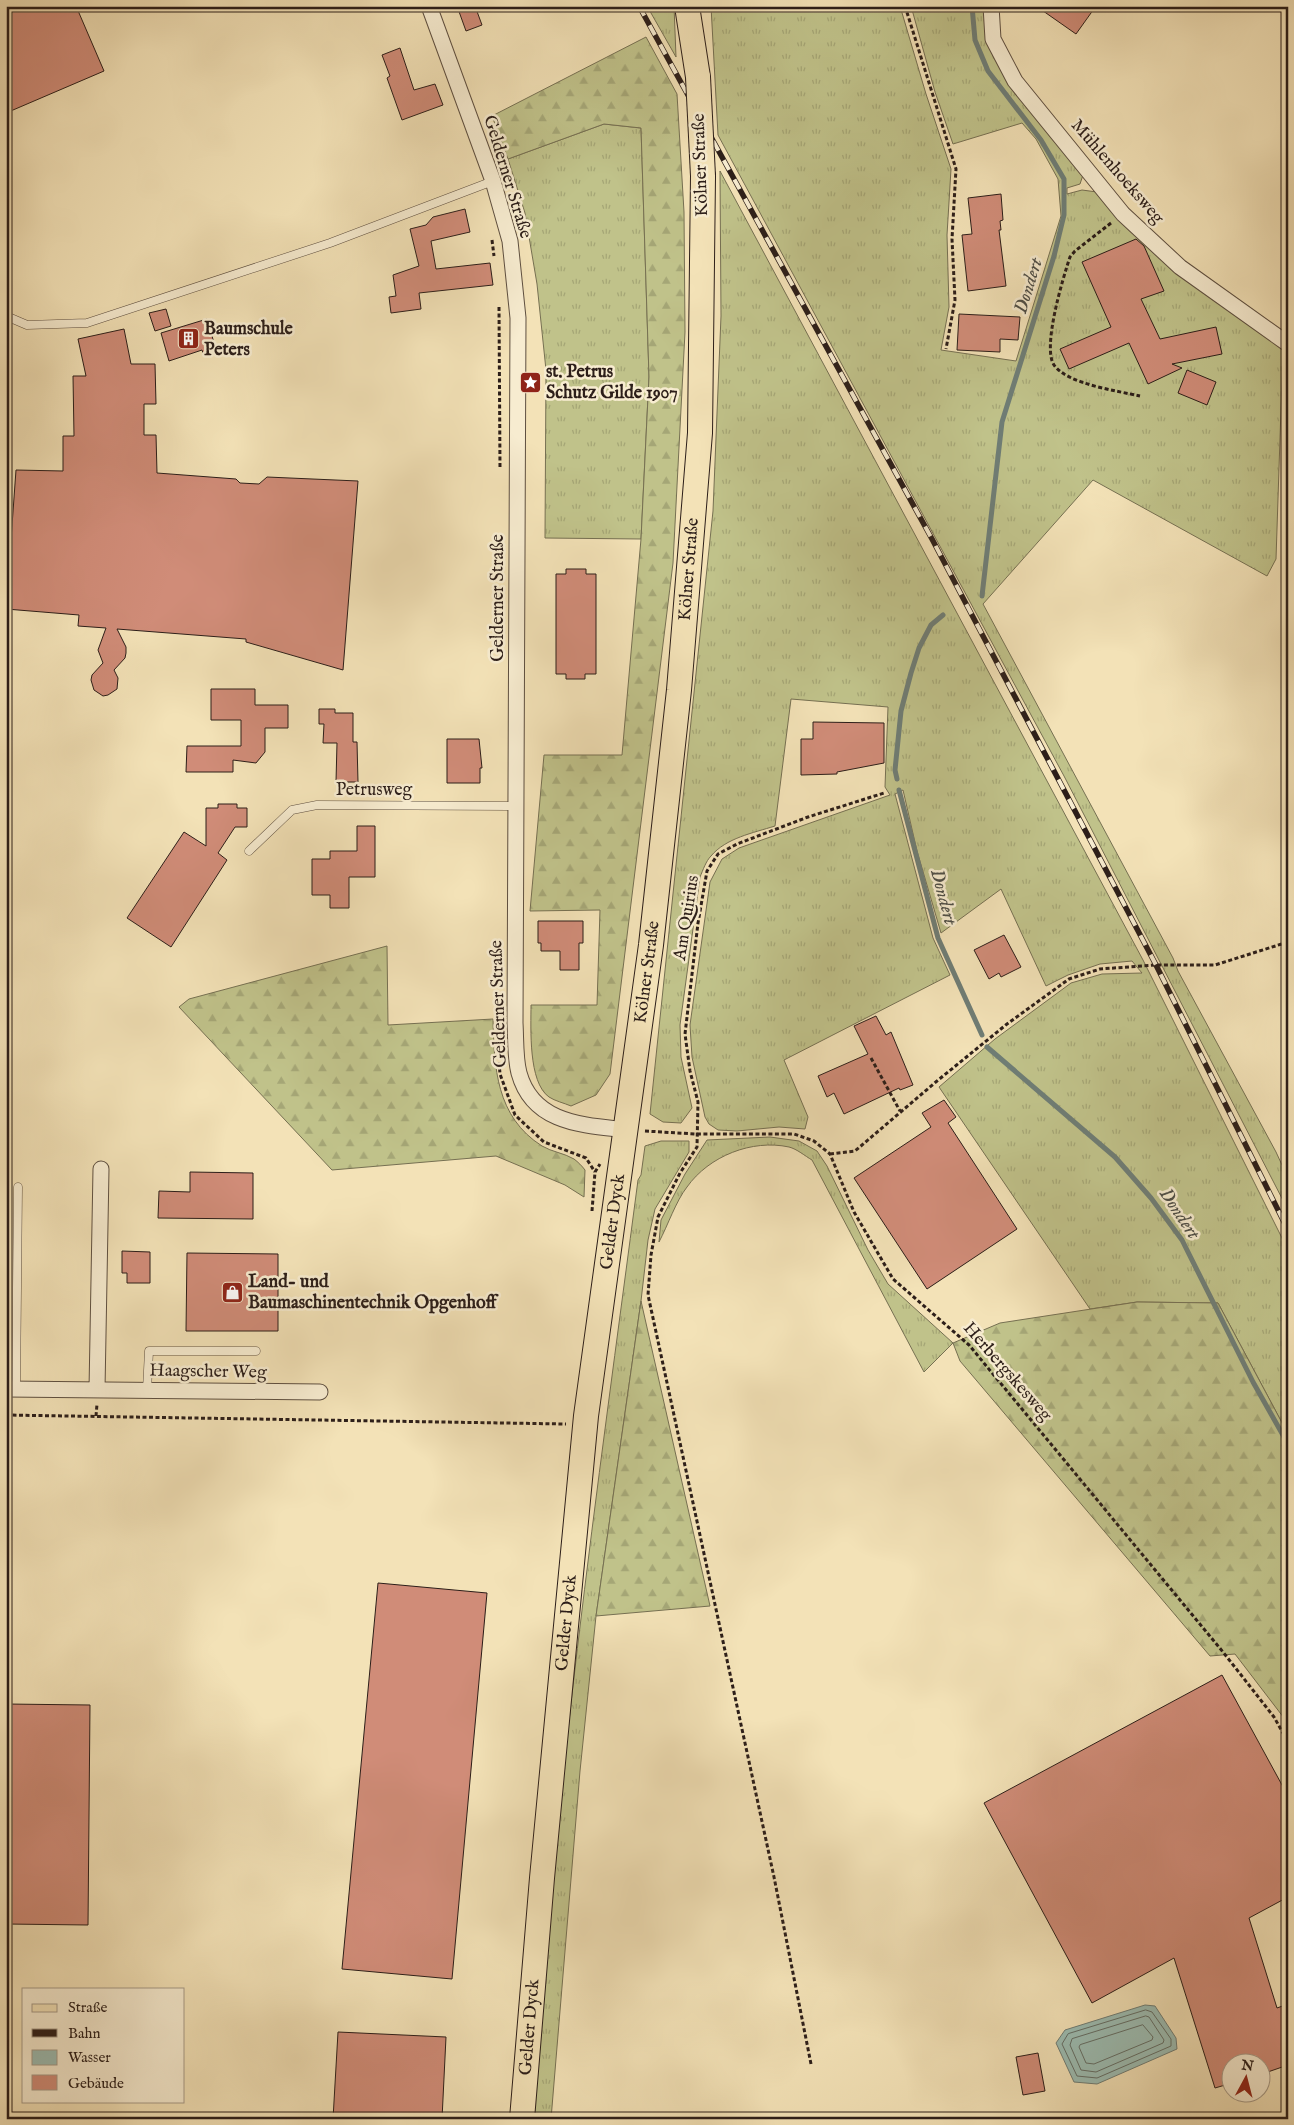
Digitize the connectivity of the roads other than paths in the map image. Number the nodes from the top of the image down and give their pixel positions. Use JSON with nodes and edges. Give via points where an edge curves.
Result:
{"nodes":[{"id":1,"x":429,"y":6,"type":"edge"},
{"id":2,"x":687,"y":6,"type":"edge"},
{"id":3,"x":991,"y":6,"type":"edge"},
{"id":4,"x":493,"y":181,"type":"junction"},
{"id":5,"x":6,"y":316,"type":"edge"},
{"id":6,"x":1288,"y":344,"type":"edge"},
{"id":7,"x":516,"y":806,"type":"junction"},
{"id":8,"x":250,"y":851,"type":"dead end"},
{"id":9,"x":627,"y":1130,"type":"junction"},
{"id":10,"x":101,"y":1169,"type":"dead end"},
{"id":11,"x":18,"y":1187,"type":"dead end"},
{"id":12,"x":256,"y":1352,"type":"dead end"},
{"id":13,"x":11,"y":1389,"type":"edge"},
{"id":14,"x":97,"y":1390,"type":"junction"},
{"id":15,"x":147,"y":1390,"type":"junction"},
{"id":16,"x":320,"y":1392,"type":"dead end"},
{"id":17,"x":522,"y":2119,"type":"edge"}],
"edges":[{"from":1,"to":4,"type":"street","name":"Gelderner Straße"},
{"from":2,"to":9,"type":"main road","name":"Kölner Straße","bridge":true,"via":[[698,77],[704,176],[700,434],[679,690]]},
{"from":3,"to":6,"type":"street","name":"Mühlenhoeksweg","via":[[993,39],[1015,81],[1123,214],[1180,267]]},
{"from":4,"to":5,"type":"lane","via":[[330,244],[87,323],[27,325]]},
{"from":4,"to":7,"type":"street","name":"Gelderner Straße","via":[[510,241],[518,318]]},
{"from":7,"to":8,"type":"lane","name":"Petrusweg","via":[[317,805],[292,810]]},
{"from":7,"to":9,"type":"street","name":"Gelderner Straße","via":[[515,1023],[519,1072],[525,1089],[536,1104],[552,1115],[571,1123]]},
{"from":9,"to":17,"type":"main road","name":"Gelder Dyck","via":[[586,1416]]},
{"from":10,"to":14,"type":"street"},
{"from":11,"to":13,"type":"lane"},
{"from":12,"to":15,"type":"lane","via":[[149,1351]]},
{"from":13,"to":14,"type":"street","name":"Haagscher Weg"},
{"from":14,"to":15,"type":"street","name":"Haagscher Weg"},
{"from":15,"to":16,"type":"street","name":"Haagscher Weg"}]}
